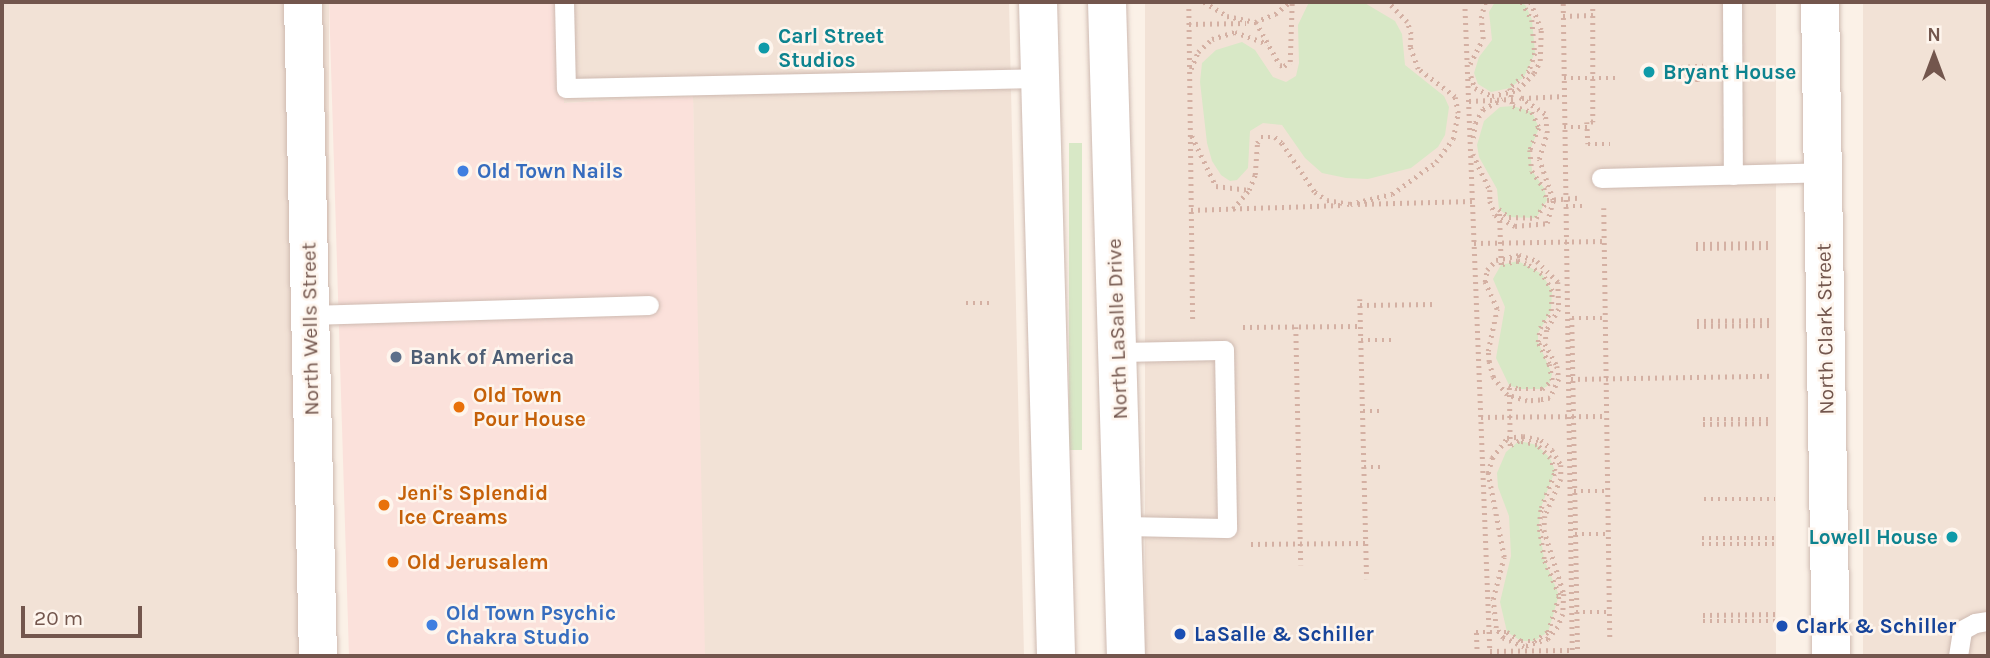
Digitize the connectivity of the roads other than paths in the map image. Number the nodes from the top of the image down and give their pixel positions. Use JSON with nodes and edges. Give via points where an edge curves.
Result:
{"nodes":[{"id":1,"x":303,"y":2,"type":"edge"},
{"id":2,"x":564,"y":2,"type":"edge"},
{"id":3,"x":1038,"y":2,"type":"edge"},
{"id":4,"x":1107,"y":2,"type":"edge"},
{"id":5,"x":1731,"y":2,"type":"edge"},
{"id":6,"x":1820,"y":2,"type":"edge"},
{"id":7,"x":1040,"y":78,"type":"junction"},
{"id":8,"x":1823,"y":172,"type":"junction"},
{"id":9,"x":1733,"y":175,"type":"junction"},
{"id":10,"x":1606,"y":184,"type":"road end"},
{"id":11,"x":649,"y":305,"type":"dead end"},
{"id":12,"x":310,"y":315,"type":"junction"},
{"id":13,"x":1118,"y":352,"type":"junction"},
{"id":14,"x":1122,"y":526,"type":"junction"},
{"id":15,"x":1988,"y":621,"type":"edge"},
{"id":16,"x":318,"y":656,"type":"edge"},
{"id":17,"x":1056,"y":656,"type":"edge"},
{"id":18,"x":1126,"y":656,"type":"edge"},
{"id":19,"x":1831,"y":656,"type":"edge"},
{"id":20,"x":1958,"y":656,"type":"edge"}],
"edges":[{"from":1,"to":12,"type":"main road","name":"North Wells Street"},
{"from":2,"to":7,"type":"lane","via":[[566,88]]},
{"from":3,"to":7,"type":"main road"},
{"from":4,"to":13,"type":"main road","name":"North LaSalle Drive"},
{"from":5,"to":9,"type":"lane"},
{"from":6,"to":8,"type":"main road","name":"North Clark Street"},
{"from":7,"to":17,"type":"main road"},
{"from":8,"to":9,"type":"lane"},
{"from":8,"to":19,"type":"main road","name":"North Clark Street"},
{"from":9,"to":10,"type":"lane"},
{"from":11,"to":12,"type":"lane"},
{"from":12,"to":16,"type":"main road","name":"North Wells Street"},
{"from":13,"to":14,"type":"main road","name":"North LaSalle Drive"},
{"from":13,"to":14,"type":"lane","via":[[1224,350],[1227,528]]},
{"from":14,"to":18,"type":"main road","name":"North LaSalle Drive"},
{"from":15,"to":20,"type":"lane","via":[[1962,631]]}]}
